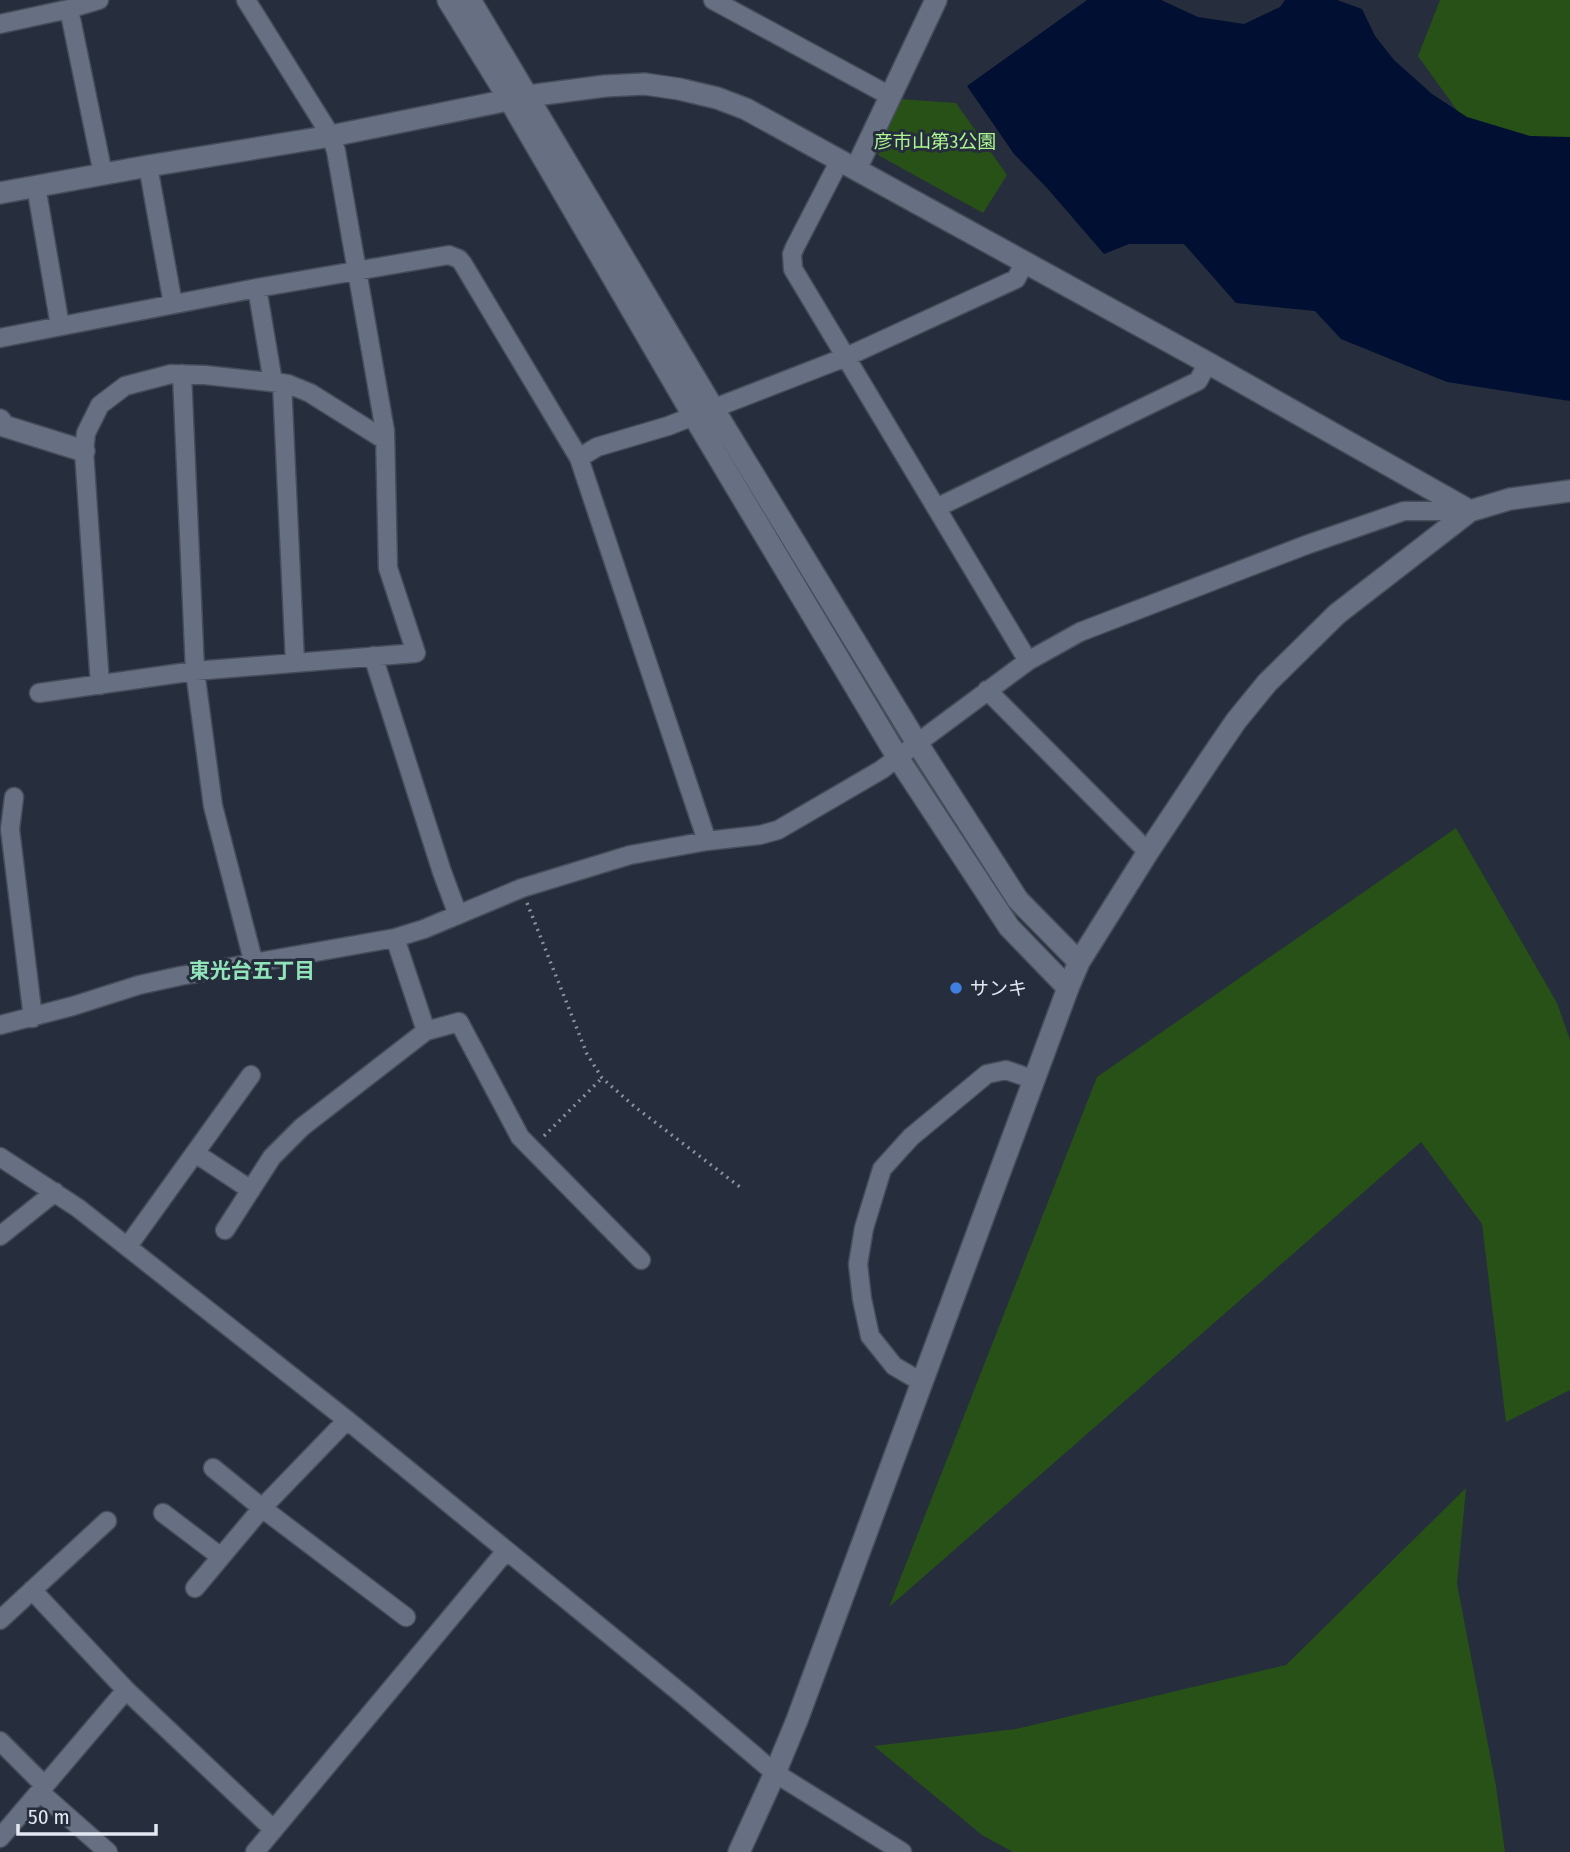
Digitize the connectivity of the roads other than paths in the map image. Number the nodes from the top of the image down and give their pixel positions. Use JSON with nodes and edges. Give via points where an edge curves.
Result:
{"nodes":[{"id":1,"x":99,"y":0,"type":"edge"},
{"id":2,"x":246,"y":0,"type":"edge"},
{"id":3,"x":448,"y":0,"type":"edge"},
{"id":4,"x":470,"y":0,"type":"edge"},
{"id":5,"x":713,"y":0,"type":"edge"},
{"id":6,"x":936,"y":0,"type":"edge"},
{"id":7,"x":69,"y":9,"type":"junction"},
{"id":8,"x":0,"y":24,"type":"edge"},
{"id":9,"x":890,"y":96,"type":"junction"},
{"id":10,"x":519,"y":98,"type":"junction"},
{"id":11,"x":331,"y":136,"type":"junction"},
{"id":12,"x":848,"y":165,"type":"junction"},
{"id":13,"x":148,"y":166,"type":"junction"},
{"id":14,"x":103,"y":174,"type":"junction"},
{"id":15,"x":36,"y":186,"type":"junction"},
{"id":16,"x":0,"y":193,"type":"edge"},
{"id":17,"x":1025,"y":262,"type":"junction"},
{"id":18,"x":358,"y":270,"type":"junction"},
{"id":19,"x":257,"y":288,"type":"junction"},
{"id":20,"x":173,"y":304,"type":"junction"},
{"id":21,"x":60,"y":326,"type":"junction"},
{"id":22,"x":0,"y":338,"type":"edge"},
{"id":23,"x":846,"y":357,"type":"junction"},
{"id":24,"x":1208,"y":363,"type":"junction"},
{"id":25,"x":182,"y":374,"type":"junction"},
{"id":26,"x":278,"y":383,"type":"junction"},
{"id":27,"x":703,"y":412,"type":"junction"},
{"id":28,"x":1,"y":428,"type":"edge"},
{"id":29,"x":385,"y":440,"type":"junction"},
{"id":30,"x":84,"y":452,"type":"junction"},
{"id":31,"x":579,"y":457,"type":"junction"},
{"id":32,"x":1570,"y":491,"type":"edge"},
{"id":33,"x":936,"y":508,"type":"junction"},
{"id":34,"x":1470,"y":511,"type":"junction"},
{"id":35,"x":373,"y":656,"type":"junction"},
{"id":36,"x":1028,"y":661,"type":"junction"},
{"id":37,"x":295,"y":663,"type":"junction"},
{"id":38,"x":195,"y":671,"type":"junction"},
{"id":39,"x":100,"y":685,"type":"junction"},
{"id":40,"x":987,"y":690,"type":"junction"},
{"id":41,"x":39,"y":693,"type":"dead end"},
{"id":42,"x":916,"y":743,"type":"junction"},
{"id":43,"x":898,"y":758,"type":"junction"},
{"id":44,"x":14,"y":797,"type":"dead end"},
{"id":45,"x":707,"y":841,"type":"junction"},
{"id":46,"x":1148,"y":852,"type":"junction"},
{"id":47,"x":458,"y":915,"type":"junction"},
{"id":48,"x":395,"y":938,"type":"junction"},
{"id":49,"x":1079,"y":962,"type":"junction"},
{"id":50,"x":254,"y":964,"type":"junction"},
{"id":51,"x":1068,"y":988,"type":"junction"},
{"id":52,"x":33,"y":1018,"type":"junction"},
{"id":53,"x":0,"y":1026,"type":"edge"},
{"id":54,"x":426,"y":1031,"type":"junction"},
{"id":55,"x":251,"y":1075,"type":"dead end"},
{"id":56,"x":1035,"y":1080,"type":"junction"},
{"id":57,"x":195,"y":1153,"type":"junction"},
{"id":58,"x":0,"y":1157,"type":"edge"},
{"id":59,"x":251,"y":1190,"type":"junction"},
{"id":60,"x":55,"y":1192,"type":"junction"},
{"id":61,"x":225,"y":1230,"type":"dead end"},
{"id":62,"x":0,"y":1236,"type":"edge"},
{"id":63,"x":128,"y":1246,"type":"junction"},
{"id":64,"x":641,"y":1260,"type":"dead end"},
{"id":65,"x":922,"y":1383,"type":"junction"},
{"id":66,"x":348,"y":1420,"type":"junction"},
{"id":67,"x":214,"y":1468,"type":"dead end"},
{"id":68,"x":262,"y":1508,"type":"junction"},
{"id":69,"x":163,"y":1513,"type":"dead end"},
{"id":70,"x":107,"y":1521,"type":"dead end"},
{"id":71,"x":506,"y":1551,"type":"junction"},
{"id":72,"x":221,"y":1557,"type":"junction"},
{"id":73,"x":195,"y":1588,"type":"dead end"},
{"id":74,"x":32,"y":1590,"type":"junction"},
{"id":75,"x":407,"y":1617,"type":"dead end"},
{"id":76,"x":0,"y":1620,"type":"edge"},
{"id":77,"x":126,"y":1690,"type":"junction"},
{"id":78,"x":0,"y":1741,"type":"edge"},
{"id":79,"x":775,"y":1773,"type":"junction"},
{"id":80,"x":42,"y":1789,"type":"junction"},
{"id":81,"x":273,"y":1829,"type":"junction"},
{"id":82,"x":0,"y":1838,"type":"edge"},
{"id":83,"x":108,"y":1852,"type":"edge"},
{"id":84,"x":255,"y":1852,"type":"edge"},
{"id":85,"x":739,"y":1852,"type":"edge"},
{"id":86,"x":902,"y":1852,"type":"edge"}],
"edges":[{"from":1,"to":7,"type":"street"},
{"from":2,"to":11,"type":"street"},
{"from":3,"to":10,"type":"street"},
{"from":4,"to":10,"type":"street"},
{"from":5,"to":9,"type":"street"},
{"from":6,"to":9,"type":"street"},
{"from":7,"to":8,"type":"street"},
{"from":7,"to":14,"type":"street"},
{"from":9,"to":12,"type":"street"},
{"from":10,"to":11,"type":"street"},
{"from":10,"to":12,"type":"street","via":[[605,86],[645,84],[679,89],[746,109]]},
{"from":10,"to":27,"type":"street"},
{"from":11,"to":13,"type":"street"},
{"from":11,"to":18,"type":"street"},
{"from":12,"to":17,"type":"street"},
{"from":12,"to":23,"type":"street","via":[[795,247],[792,262]]},
{"from":13,"to":14,"type":"street"},
{"from":13,"to":20,"type":"street"},
{"from":14,"to":15,"type":"street"},
{"from":15,"to":16,"type":"street"},
{"from":15,"to":21,"type":"street"},
{"from":17,"to":23,"type":"street","via":[[1016,279]]},
{"from":17,"to":24,"type":"street"},
{"from":18,"to":19,"type":"street"},
{"from":18,"to":29,"type":"street"},
{"from":18,"to":31,"type":"street","via":[[449,255],[458,259]]},
{"from":19,"to":20,"type":"street"},
{"from":19,"to":26,"type":"street"},
{"from":20,"to":21,"type":"street"},
{"from":21,"to":22,"type":"street"},
{"from":23,"to":27,"type":"street"},
{"from":23,"to":33,"type":"street"},
{"from":24,"to":33,"type":"street","via":[[1198,381]]},
{"from":24,"to":34,"type":"street"},
{"from":25,"to":26,"type":"street"},
{"from":25,"to":30,"type":"street","via":[[125,386],[100,405],[86,433]]},
{"from":25,"to":38,"type":"street"},
{"from":26,"to":29,"type":"street","via":[[310,393]]},
{"from":26,"to":37,"type":"street"},
{"from":27,"to":31,"type":"street"},
{"from":27,"to":42,"type":"street"},
{"from":27,"to":43,"type":"street"},
{"from":28,"to":30,"type":"street"},
{"from":29,"to":35,"type":"street","via":[[388,568],[416,653]]},
{"from":30,"to":39,"type":"street"},
{"from":31,"to":45,"type":"street"},
{"from":32,"to":34,"type":"street","via":[[1510,499]]},
{"from":33,"to":36,"type":"street"},
{"from":34,"to":36,"type":"street","via":[[1404,510],[1080,632]]},
{"from":34,"to":46,"type":"street","via":[[1337,614],[1267,683],[1216,749]]},
{"from":35,"to":37,"type":"street"},
{"from":35,"to":47,"type":"street"},
{"from":36,"to":40,"type":"street"},
{"from":37,"to":38,"type":"street"},
{"from":38,"to":39,"type":"street"},
{"from":38,"to":50,"type":"street","via":[[213,806]]},
{"from":39,"to":41,"type":"street"},
{"from":40,"to":42,"type":"street"},
{"from":40,"to":46,"type":"street"},
{"from":42,"to":43,"type":"street"},
{"from":42,"to":49,"type":"street","via":[[1018,900]]},
{"from":43,"to":45,"type":"street","via":[[778,830]]},
{"from":43,"to":51,"type":"street","via":[[1009,927]]},
{"from":44,"to":52,"type":"street","via":[[9,829]]},
{"from":45,"to":47,"type":"street","via":[[630,855],[522,888]]},
{"from":46,"to":49,"type":"street"},
{"from":47,"to":48,"type":"street"},
{"from":48,"to":50,"type":"street"},
{"from":48,"to":54,"type":"street"},
{"from":49,"to":51,"type":"street"},
{"from":50,"to":52,"type":"street","via":[[139,985]]},
{"from":51,"to":56,"type":"street"},
{"from":52,"to":53,"type":"street"},
{"from":54,"to":59,"type":"street","via":[[302,1126],[272,1157]]},
{"from":54,"to":64,"type":"street","via":[[459,1022],[520,1137]]},
{"from":55,"to":57,"type":"street"},
{"from":56,"to":65,"type":"street"},
{"from":56,"to":65,"type":"street","via":[[1006,1070],[987,1074],[911,1137],[882,1169],[858,1264],[862,1299],[870,1336],[894,1366]]},
{"from":57,"to":59,"type":"street"},
{"from":57,"to":63,"type":"street"},
{"from":58,"to":60,"type":"street"},
{"from":59,"to":61,"type":"street"},
{"from":60,"to":62,"type":"street"},
{"from":60,"to":63,"type":"street"},
{"from":63,"to":66,"type":"street"},
{"from":65,"to":79,"type":"street"},
{"from":66,"to":68,"type":"street"},
{"from":66,"to":71,"type":"street"},
{"from":67,"to":68,"type":"street"},
{"from":68,"to":72,"type":"street"},
{"from":68,"to":75,"type":"street"},
{"from":69,"to":72,"type":"street"},
{"from":70,"to":74,"type":"street"},
{"from":71,"to":79,"type":"street"},
{"from":71,"to":81,"type":"street"},
{"from":72,"to":73,"type":"street"},
{"from":74,"to":76,"type":"street"},
{"from":74,"to":77,"type":"street"},
{"from":77,"to":80,"type":"street"},
{"from":77,"to":81,"type":"street"},
{"from":78,"to":80,"type":"street"},
{"from":79,"to":85,"type":"street"},
{"from":79,"to":86,"type":"street"},
{"from":80,"to":82,"type":"street"},
{"from":80,"to":83,"type":"street"},
{"from":81,"to":84,"type":"street"}]}
